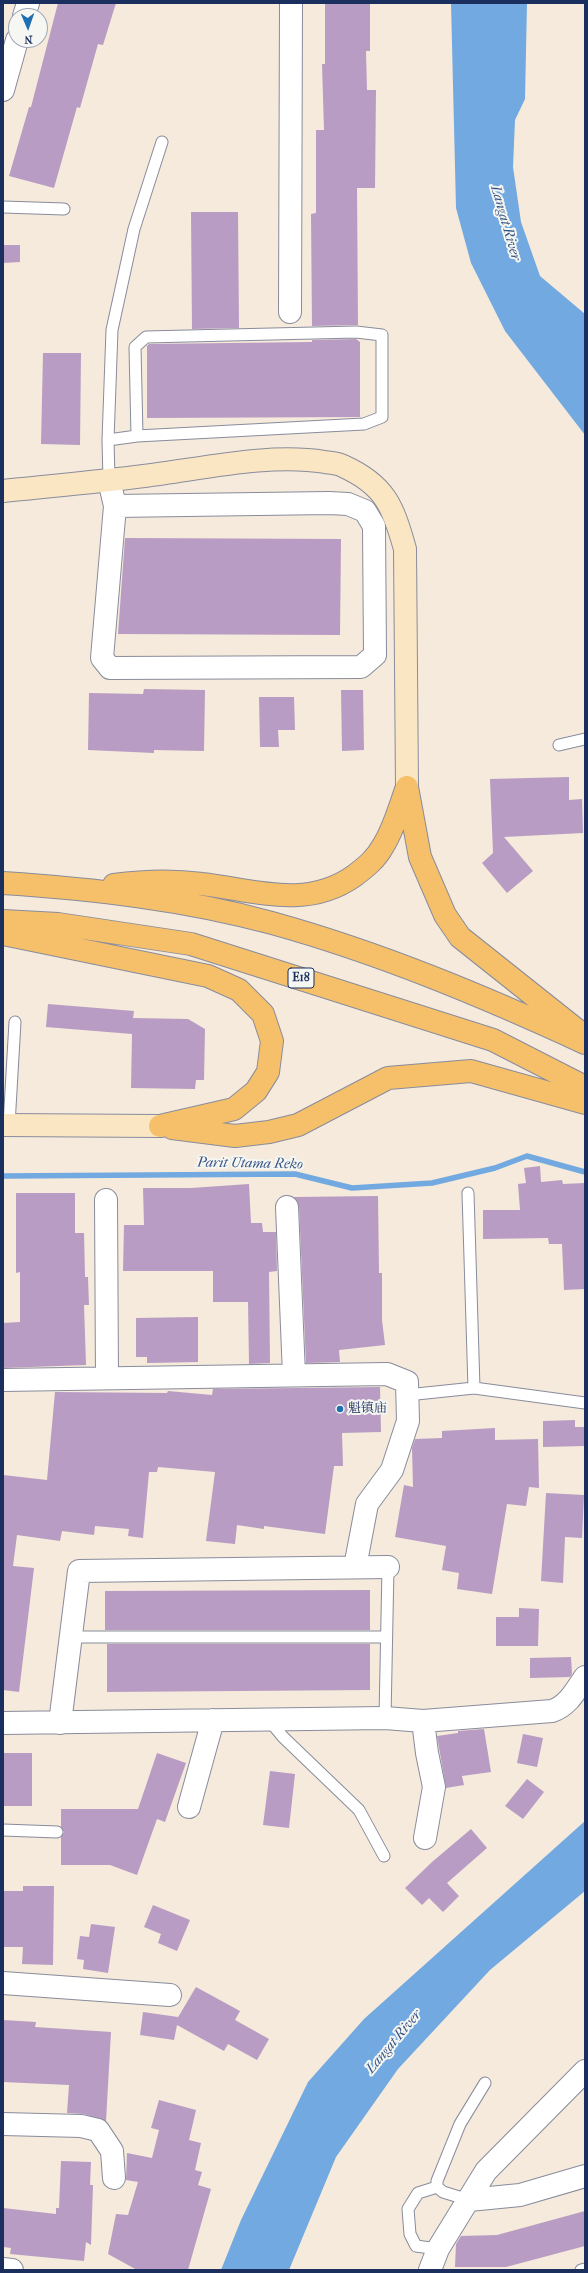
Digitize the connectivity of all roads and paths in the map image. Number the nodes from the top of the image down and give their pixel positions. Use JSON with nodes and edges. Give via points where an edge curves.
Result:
{"nodes":[{"id":1,"x":291,"y":3,"type":"edge"},
{"id":2,"x":15,"y":48,"type":"edge"},
{"id":3,"x":3,"y":90,"type":"edge"},
{"id":4,"x":162,"y":142,"type":"dead end"},
{"id":5,"x":3,"y":207,"type":"edge"},
{"id":6,"x":64,"y":208,"type":"dead end"},
{"id":7,"x":290,"y":312,"type":"dead end"},
{"id":8,"x":137,"y":436,"type":"junction"},
{"id":9,"x":108,"y":440,"type":"junction"},
{"id":10,"x":109,"y":480,"type":"junction"},
{"id":11,"x":3,"y":490,"type":"edge"},
{"id":12,"x":115,"y":506,"type":"junction"},
{"id":13,"x":585,"y":739,"type":"edge"},
{"id":14,"x":559,"y":745,"type":"dead end"},
{"id":15,"x":407,"y":787,"type":"junction"},
{"id":16,"x":3,"y":883,"type":"edge"},
{"id":17,"x":91,"y":889,"type":"junction"},
{"id":18,"x":3,"y":922,"type":"edge"},
{"id":19,"x":3,"y":934,"type":"edge"},
{"id":20,"x":15,"y":1022,"type":"dead end"},
{"id":21,"x":585,"y":1036,"type":"edge"},
{"id":22,"x":585,"y":1043,"type":"edge"},
{"id":23,"x":585,"y":1087,"type":"edge"},
{"id":24,"x":585,"y":1103,"type":"edge"},
{"id":25,"x":6,"y":1125,"type":"edge"},
{"id":26,"x":160,"y":1126,"type":"junction"},
{"id":27,"x":468,"y":1193,"type":"dead end"},
{"id":28,"x":106,"y":1200,"type":"dead end"},
{"id":29,"x":287,"y":1207,"type":"dead end"},
{"id":30,"x":294,"y":1375,"type":"junction"},
{"id":31,"x":107,"y":1378,"type":"junction"},
{"id":32,"x":3,"y":1380,"type":"edge"},
{"id":33,"x":474,"y":1388,"type":"junction"},
{"id":34,"x":407,"y":1396,"type":"junction"},
{"id":35,"x":585,"y":1403,"type":"edge"},
{"id":36,"x":356,"y":1566,"type":"junction"},
{"id":37,"x":388,"y":1567,"type":"joint"},
{"id":38,"x":70,"y":1637,"type":"junction"},
{"id":39,"x":386,"y":1637,"type":"junction"},
{"id":40,"x":585,"y":1677,"type":"edge"},
{"id":41,"x":385,"y":1718,"type":"junction"},
{"id":42,"x":213,"y":1720,"type":"junction"},
{"id":43,"x":269,"y":1720,"type":"junction"},
{"id":44,"x":423,"y":1721,"type":"junction"},
{"id":45,"x":3,"y":1723,"type":"edge"},
{"id":46,"x":60,"y":1723,"type":"junction"},
{"id":47,"x":189,"y":1807,"type":"dead end"},
{"id":48,"x":3,"y":1830,"type":"edge"},
{"id":49,"x":57,"y":1832,"type":"dead end"},
{"id":50,"x":425,"y":1838,"type":"dead end"},
{"id":51,"x":384,"y":1856,"type":"dead end"},
{"id":52,"x":3,"y":1983,"type":"edge"},
{"id":53,"x":170,"y":1995,"type":"dead end"},
{"id":54,"x":585,"y":2070,"type":"edge"},
{"id":55,"x":485,"y":2083,"type":"dead end"},
{"id":56,"x":3,"y":2124,"type":"edge"},
{"id":57,"x":585,"y":2176,"type":"edge"},
{"id":58,"x":114,"y":2178,"type":"dead end"},
{"id":59,"x":437,"y":2187,"type":"junction"},
{"id":60,"x":469,"y":2200,"type":"junction"},
{"id":61,"x":438,"y":2249,"type":"junction"},
{"id":62,"x":3,"y":2269,"type":"edge"},
{"id":63,"x":585,"y":2269,"type":"edge"},
{"id":64,"x":12,"y":2270,"type":"edge"},
{"id":65,"x":430,"y":2270,"type":"edge"},
{"id":66,"x":581,"y":2270,"type":"edge"}],
"edges":[{"from":1,"to":7,"type":"street"},
{"from":2,"to":3,"type":"street"},
{"from":4,"to":9,"type":"lane","via":[[134,229],[112,330]]},
{"from":5,"to":6,"type":"lane"},
{"from":8,"to":8,"type":"lane","via":[[364,424],[382,417],[382,335],[356,332],[146,337],[135,347]]},
{"from":8,"to":9,"type":"lane"},
{"from":9,"to":10,"type":"lane"},
{"from":10,"to":11,"type":"street"},
{"from":10,"to":12,"type":"street"},
{"from":10,"to":15,"type":"street","via":[[257,461],[304,459],[342,465],[372,483],[383,494],[395,514],[405,548]]},
{"from":12,"to":12,"type":"street","via":[[329,503],[348,504],[366,511],[374,526],[375,655],[361,667],[110,668],[102,658]]},
{"from":13,"to":14,"type":"lane"},
{"from":15,"to":17,"type":"highway","via":[[384,846],[369,865],[346,881],[323,892],[287,896],[202,884],[166,882],[132,882]]},
{"from":15,"to":21,"type":"highway","via":[[420,857],[445,915],[460,937]]},
{"from":16,"to":17,"type":"highway"},
{"from":17,"to":22,"type":"highway","via":[[179,903],[271,923],[373,955],[485,998]]},
{"from":18,"to":23,"type":"highway","number":"E18","via":[[58,924],[191,944],[493,1040]]},
{"from":19,"to":26,"type":"highway","via":[[208,976],[239,990],[263,1014],[272,1041],[268,1072],[256,1091],[234,1109]]},
{"from":20,"to":25,"type":"lane"},
{"from":24,"to":26,"type":"highway","via":[[471,1071],[388,1078],[298,1125],[270,1132],[234,1136]]},
{"from":25,"to":26,"type":"street"},
{"from":27,"to":33,"type":"lane"},
{"from":28,"to":31,"type":"street"},
{"from":29,"to":30,"type":"street"},
{"from":30,"to":31,"type":"street"},
{"from":30,"to":34,"type":"street","via":[[387,1374],[407,1382]]},
{"from":31,"to":32,"type":"street"},
{"from":33,"to":34,"type":"lane"},
{"from":33,"to":35,"type":"lane"},
{"from":34,"to":36,"type":"street","via":[[408,1421],[392,1470],[367,1504]]},
{"from":36,"to":37,"type":"street"},
{"from":36,"to":38,"type":"street","via":[[79,1571]]},
{"from":37,"to":39,"type":"lane"},
{"from":38,"to":39,"type":"lane"},
{"from":38,"to":46,"type":"street"},
{"from":39,"to":41,"type":"lane"},
{"from":40,"to":44,"type":"street","via":[[567,1702],[552,1711]]},
{"from":41,"to":43,"type":"street"},
{"from":41,"to":44,"type":"street"},
{"from":42,"to":43,"type":"street"},
{"from":42,"to":46,"type":"street"},
{"from":42,"to":47,"type":"street"},
{"from":43,"to":51,"type":"lane","via":[[359,1810]]},
{"from":44,"to":50,"type":"street","via":[[434,1787]]},
{"from":45,"to":46,"type":"street"},
{"from":48,"to":49,"type":"lane"},
{"from":52,"to":53,"type":"street"},
{"from":54,"to":60,"type":"street","via":[[486,2170]]},
{"from":55,"to":59,"type":"lane","via":[[460,2124],[436,2181]]},
{"from":56,"to":58,"type":"street","via":[[81,2126],[98,2130],[112,2151]]},
{"from":57,"to":60,"type":"street","via":[[520,2195]]},
{"from":59,"to":60,"type":"lane","via":[[443,2192]]},
{"from":59,"to":61,"type":"lane","via":[[418,2193],[408,2209],[410,2234],[416,2246]]},
{"from":60,"to":61,"type":"street"},
{"from":61,"to":65,"type":"street"},
{"from":62,"to":64,"type":"street"},
{"from":63,"to":66,"type":"lane"}]}
